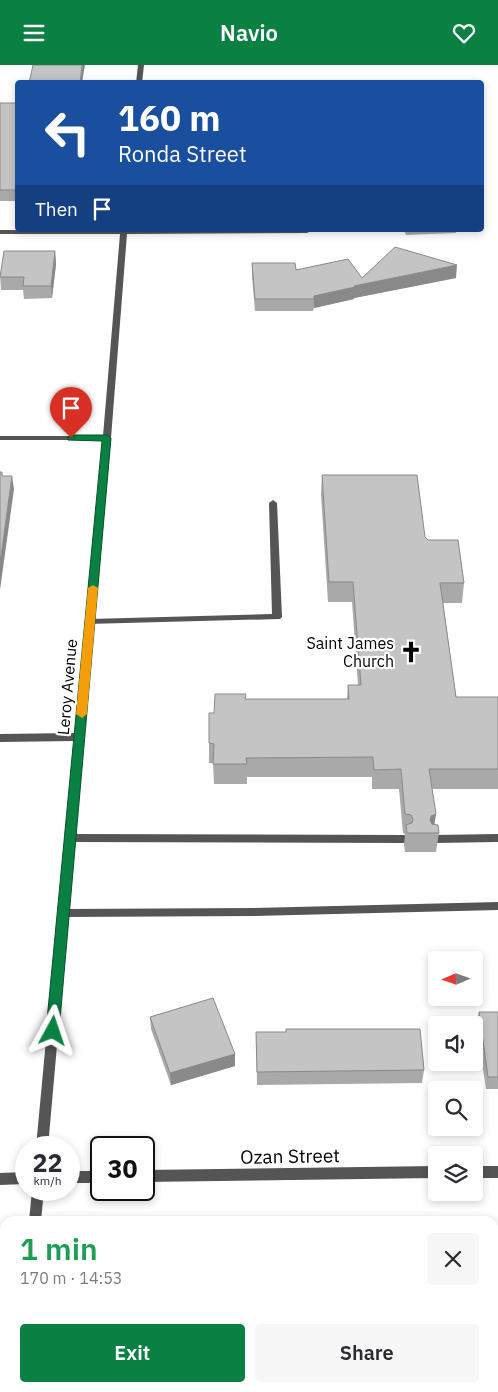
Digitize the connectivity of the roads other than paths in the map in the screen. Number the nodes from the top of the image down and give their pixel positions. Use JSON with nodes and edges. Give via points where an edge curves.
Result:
{"nodes":[{"id":1,"x":141,"y":65,"type":"edge"},
{"id":2,"x":139,"y":80,"type":"edge"},
{"id":3,"x":0,"y":232,"type":"edge"},
{"id":4,"x":15,"y":232,"type":"edge"},
{"id":5,"x":124,"y":232,"type":"edge"},
{"id":6,"x":0,"y":438,"type":"edge"},
{"id":7,"x":107,"y":438,"type":"junction"},
{"id":8,"x":273,"y":503,"type":"dead end"},
{"id":9,"x":90,"y":622,"type":"junction"},
{"id":10,"x":80,"y":737,"type":"junction"},
{"id":11,"x":0,"y":738,"type":"edge"},
{"id":12,"x":71,"y":838,"type":"junction"},
{"id":13,"x":498,"y":838,"type":"edge"},
{"id":14,"x":404,"y":839,"type":"edge"},
{"id":15,"x":434,"y":839,"type":"edge"},
{"id":16,"x":498,"y":906,"type":"edge"},
{"id":17,"x":64,"y":913,"type":"junction"},
{"id":18,"x":43,"y":1136,"type":"edge"},
{"id":19,"x":483,"y":1172,"type":"edge"},
{"id":20,"x":498,"y":1172,"type":"edge"},
{"id":21,"x":428,"y":1173,"type":"edge"},
{"id":22,"x":155,"y":1176,"type":"edge"},
{"id":23,"x":15,"y":1178,"type":"edge"},
{"id":24,"x":0,"y":1179,"type":"edge"},
{"id":25,"x":37,"y":1201,"type":"edge"},
{"id":26,"x":35,"y":1216,"type":"edge"}],
"edges":[{"from":1,"to":2,"type":"street"},
{"from":3,"to":4,"type":"street"},
{"from":5,"to":7,"type":"street","name":"Leroy Avenue"},
{"from":6,"to":7,"type":"street"},
{"from":7,"to":9,"type":"street","name":"Leroy Avenue"},
{"from":8,"to":9,"type":"street","via":[[277,617]]},
{"from":9,"to":10,"type":"street","name":"Leroy Avenue"},
{"from":10,"to":11,"type":"street"},
{"from":10,"to":12,"type":"street","name":"Leroy Avenue"},
{"from":12,"to":14,"type":"street"},
{"from":12,"to":17,"type":"street","name":"Leroy Avenue"},
{"from":13,"to":15,"type":"street"},
{"from":16,"to":17,"type":"street"},
{"from":17,"to":18,"type":"street","name":"Leroy Avenue"},
{"from":19,"to":20,"type":"street"},
{"from":21,"to":22,"type":"street","name":"Ozan Street"},
{"from":23,"to":24,"type":"street"},
{"from":25,"to":26,"type":"street"}]}
